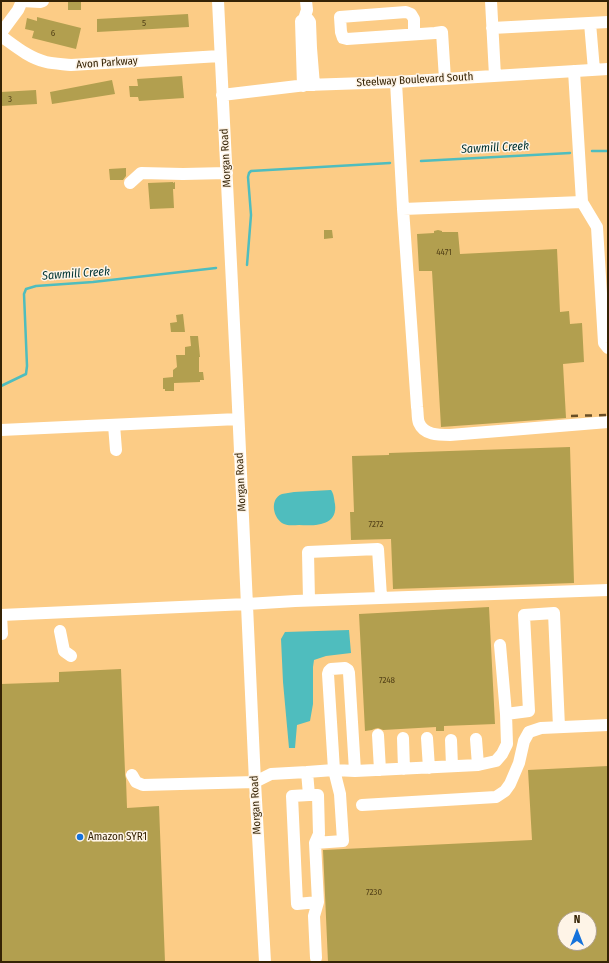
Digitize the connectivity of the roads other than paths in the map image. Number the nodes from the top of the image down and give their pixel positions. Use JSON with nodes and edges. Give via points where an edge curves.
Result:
{"nodes":[{"id":1,"x":22,"y":1,"type":"edge"},
{"id":2,"x":43,"y":1,"type":"edge"},
{"id":3,"x":218,"y":1,"type":"edge"},
{"id":4,"x":306,"y":1,"type":"edge"},
{"id":5,"x":491,"y":1,"type":"edge"},
{"id":6,"x":608,"y":22,"type":"edge"},
{"id":7,"x":590,"y":23,"type":"junction"},
{"id":8,"x":492,"y":28,"type":"junction"},
{"id":9,"x":414,"y":34,"type":"junction"},
{"id":10,"x":1,"y":35,"type":"edge"},
{"id":11,"x":220,"y":56,"type":"junction"},
{"id":12,"x":608,"y":69,"type":"edge"},
{"id":13,"x":594,"y":70,"type":"junction"},
{"id":14,"x":574,"y":71,"type":"junction"},
{"id":15,"x":495,"y":76,"type":"junction"},
{"id":16,"x":445,"y":79,"type":"junction"},
{"id":17,"x":396,"y":82,"type":"junction"},
{"id":18,"x":309,"y":85,"type":"junction"},
{"id":19,"x":222,"y":94,"type":"junction"},
{"id":20,"x":226,"y":173,"type":"junction"},
{"id":21,"x":130,"y":183,"type":"dead end"},
{"id":22,"x":582,"y":202,"type":"junction"},
{"id":23,"x":403,"y":209,"type":"junction"},
{"id":24,"x":608,"y":348,"type":"edge"},
{"id":25,"x":238,"y":419,"type":"junction"},
{"id":26,"x":608,"y":422,"type":"edge"},
{"id":27,"x":114,"y":425,"type":"junction"},
{"id":28,"x":1,"y":430,"type":"edge"},
{"id":29,"x":116,"y":450,"type":"dead end"},
{"id":30,"x":608,"y":590,"type":"edge"},
{"id":31,"x":381,"y":597,"type":"junction"},
{"id":32,"x":309,"y":600,"type":"junction"},
{"id":33,"x":247,"y":604,"type":"junction"},
{"id":34,"x":60,"y":632,"type":"dead end"},
{"id":35,"x":1,"y":634,"type":"edge"},
{"id":36,"x":500,"y":645,"type":"dead end"},
{"id":37,"x":71,"y":656,"type":"dead end"},
{"id":38,"x":506,"y":714,"type":"junction"},
{"id":39,"x":608,"y":724,"type":"edge"},
{"id":40,"x":559,"y":727,"type":"junction"},
{"id":41,"x":378,"y":735,"type":"dead end"},
{"id":42,"x":403,"y":738,"type":"dead end"},
{"id":43,"x":427,"y":738,"type":"dead end"},
{"id":44,"x":476,"y":739,"type":"dead end"},
{"id":45,"x":451,"y":740,"type":"dead end"},
{"id":46,"x":478,"y":765,"type":"junction"},
{"id":47,"x":452,"y":766,"type":"junction"},
{"id":48,"x":429,"y":768,"type":"junction"},
{"id":49,"x":404,"y":769,"type":"junction"},
{"id":50,"x":334,"y":770,"type":"junction"},
{"id":51,"x":380,"y":770,"type":"junction"},
{"id":52,"x":355,"y":771,"type":"junction"},
{"id":53,"x":307,"y":772,"type":"junction"},
{"id":54,"x":132,"y":775,"type":"dead end"},
{"id":55,"x":255,"y":782,"type":"junction"},
{"id":56,"x":340,"y":794,"type":"junction"},
{"id":57,"x":313,"y":795,"type":"junction"},
{"id":58,"x":362,"y":806,"type":"dead end"},
{"id":59,"x":316,"y":843,"type":"junction"},
{"id":60,"x":318,"y":902,"type":"junction"},
{"id":61,"x":316,"y":958,"type":"dead end"},
{"id":62,"x":265,"y":962,"type":"edge"}],
"edges":[{"from":1,"to":2,"type":"street"},
{"from":1,"to":10,"type":"street"},
{"from":3,"to":11,"type":"street","name":"Morgan Road"},
{"from":4,"to":18,"type":"street","via":[[307,10],[301,21]]},
{"from":5,"to":8,"type":"street"},
{"from":6,"to":7,"type":"street"},
{"from":7,"to":8,"type":"street"},
{"from":7,"to":13,"type":"street"},
{"from":8,"to":15,"type":"street"},
{"from":9,"to":9,"type":"street","via":[[347,39],[343,38],[341,32],[340,17],[406,12],[414,19]]},
{"from":9,"to":16,"type":"street","via":[[442,32]]},
{"from":10,"to":11,"type":"street","name":"Avon Parkway","via":[[20,51],[47,63],[71,65]]},
{"from":11,"to":19,"type":"street","name":"Morgan Road"},
{"from":12,"to":13,"type":"street","name":"Steelway Boulevard South"},
{"from":13,"to":14,"type":"street","name":"Steelway Boulevard South"},
{"from":14,"to":15,"type":"street","name":"Steelway Boulevard South"},
{"from":14,"to":22,"type":"street"},
{"from":15,"to":16,"type":"street","name":"Steelway Boulevard South"},
{"from":16,"to":17,"type":"street","name":"Steelway Boulevard South"},
{"from":17,"to":18,"type":"street","name":"Steelway Boulevard South"},
{"from":17,"to":23,"type":"street"},
{"from":18,"to":19,"type":"street","name":"Steelway Boulevard South"},
{"from":19,"to":20,"type":"street","name":"Morgan Road"},
{"from":20,"to":21,"type":"street","via":[[141,173]]},
{"from":20,"to":25,"type":"street","name":"Morgan Road"},
{"from":22,"to":23,"type":"street"},
{"from":22,"to":24,"type":"street","via":[[597,227],[604,343]]},
{"from":23,"to":26,"type":"street","via":[[417,406],[419,422],[424,430],[435,435],[450,435]]},
{"from":25,"to":27,"type":"street"},
{"from":25,"to":33,"type":"street","name":"Morgan Road"},
{"from":27,"to":28,"type":"street"},
{"from":27,"to":29,"type":"street"},
{"from":30,"to":31,"type":"street"},
{"from":31,"to":32,"type":"street"},
{"from":31,"to":32,"type":"street","via":[[378,549],[308,552]]},
{"from":32,"to":33,"type":"street"},
{"from":33,"to":35,"type":"street","via":[[1,615]]},
{"from":33,"to":55,"type":"street","name":"Morgan Road"},
{"from":34,"to":37,"type":"street","via":[[64,651]]},
{"from":36,"to":38,"type":"street"},
{"from":38,"to":40,"type":"street","via":[[529,711],[524,615],[554,613]]},
{"from":38,"to":46,"type":"street","via":[[508,744],[496,761]]},
{"from":39,"to":40,"type":"street"},
{"from":40,"to":58,"type":"street","via":[[529,732],[510,784],[496,797]]},
{"from":41,"to":51,"type":"street"},
{"from":42,"to":49,"type":"street"},
{"from":43,"to":48,"type":"street"},
{"from":44,"to":46,"type":"street"},
{"from":45,"to":47,"type":"street"},
{"from":46,"to":47,"type":"street"},
{"from":47,"to":48,"type":"street"},
{"from":48,"to":49,"type":"street"},
{"from":49,"to":51,"type":"street"},
{"from":50,"to":52,"type":"street"},
{"from":50,"to":52,"type":"street","via":[[328,674],[331,669],[345,668],[350,672]]},
{"from":50,"to":53,"type":"street"},
{"from":50,"to":56,"type":"street"},
{"from":51,"to":52,"type":"street"},
{"from":53,"to":55,"type":"street","via":[[271,774]]},
{"from":53,"to":57,"type":"street"},
{"from":54,"to":55,"type":"street","via":[[136,782],[143,785]]},
{"from":55,"to":62,"type":"street","name":"Morgan Road"},
{"from":56,"to":57,"type":"street"},
{"from":56,"to":59,"type":"street","via":[[343,841]]},
{"from":57,"to":59,"type":"street","via":[[319,834]]},
{"from":57,"to":60,"type":"street","via":[[292,796],[297,904]]},
{"from":59,"to":60,"type":"street"},
{"from":60,"to":61,"type":"street","via":[[314,916]]}]}
